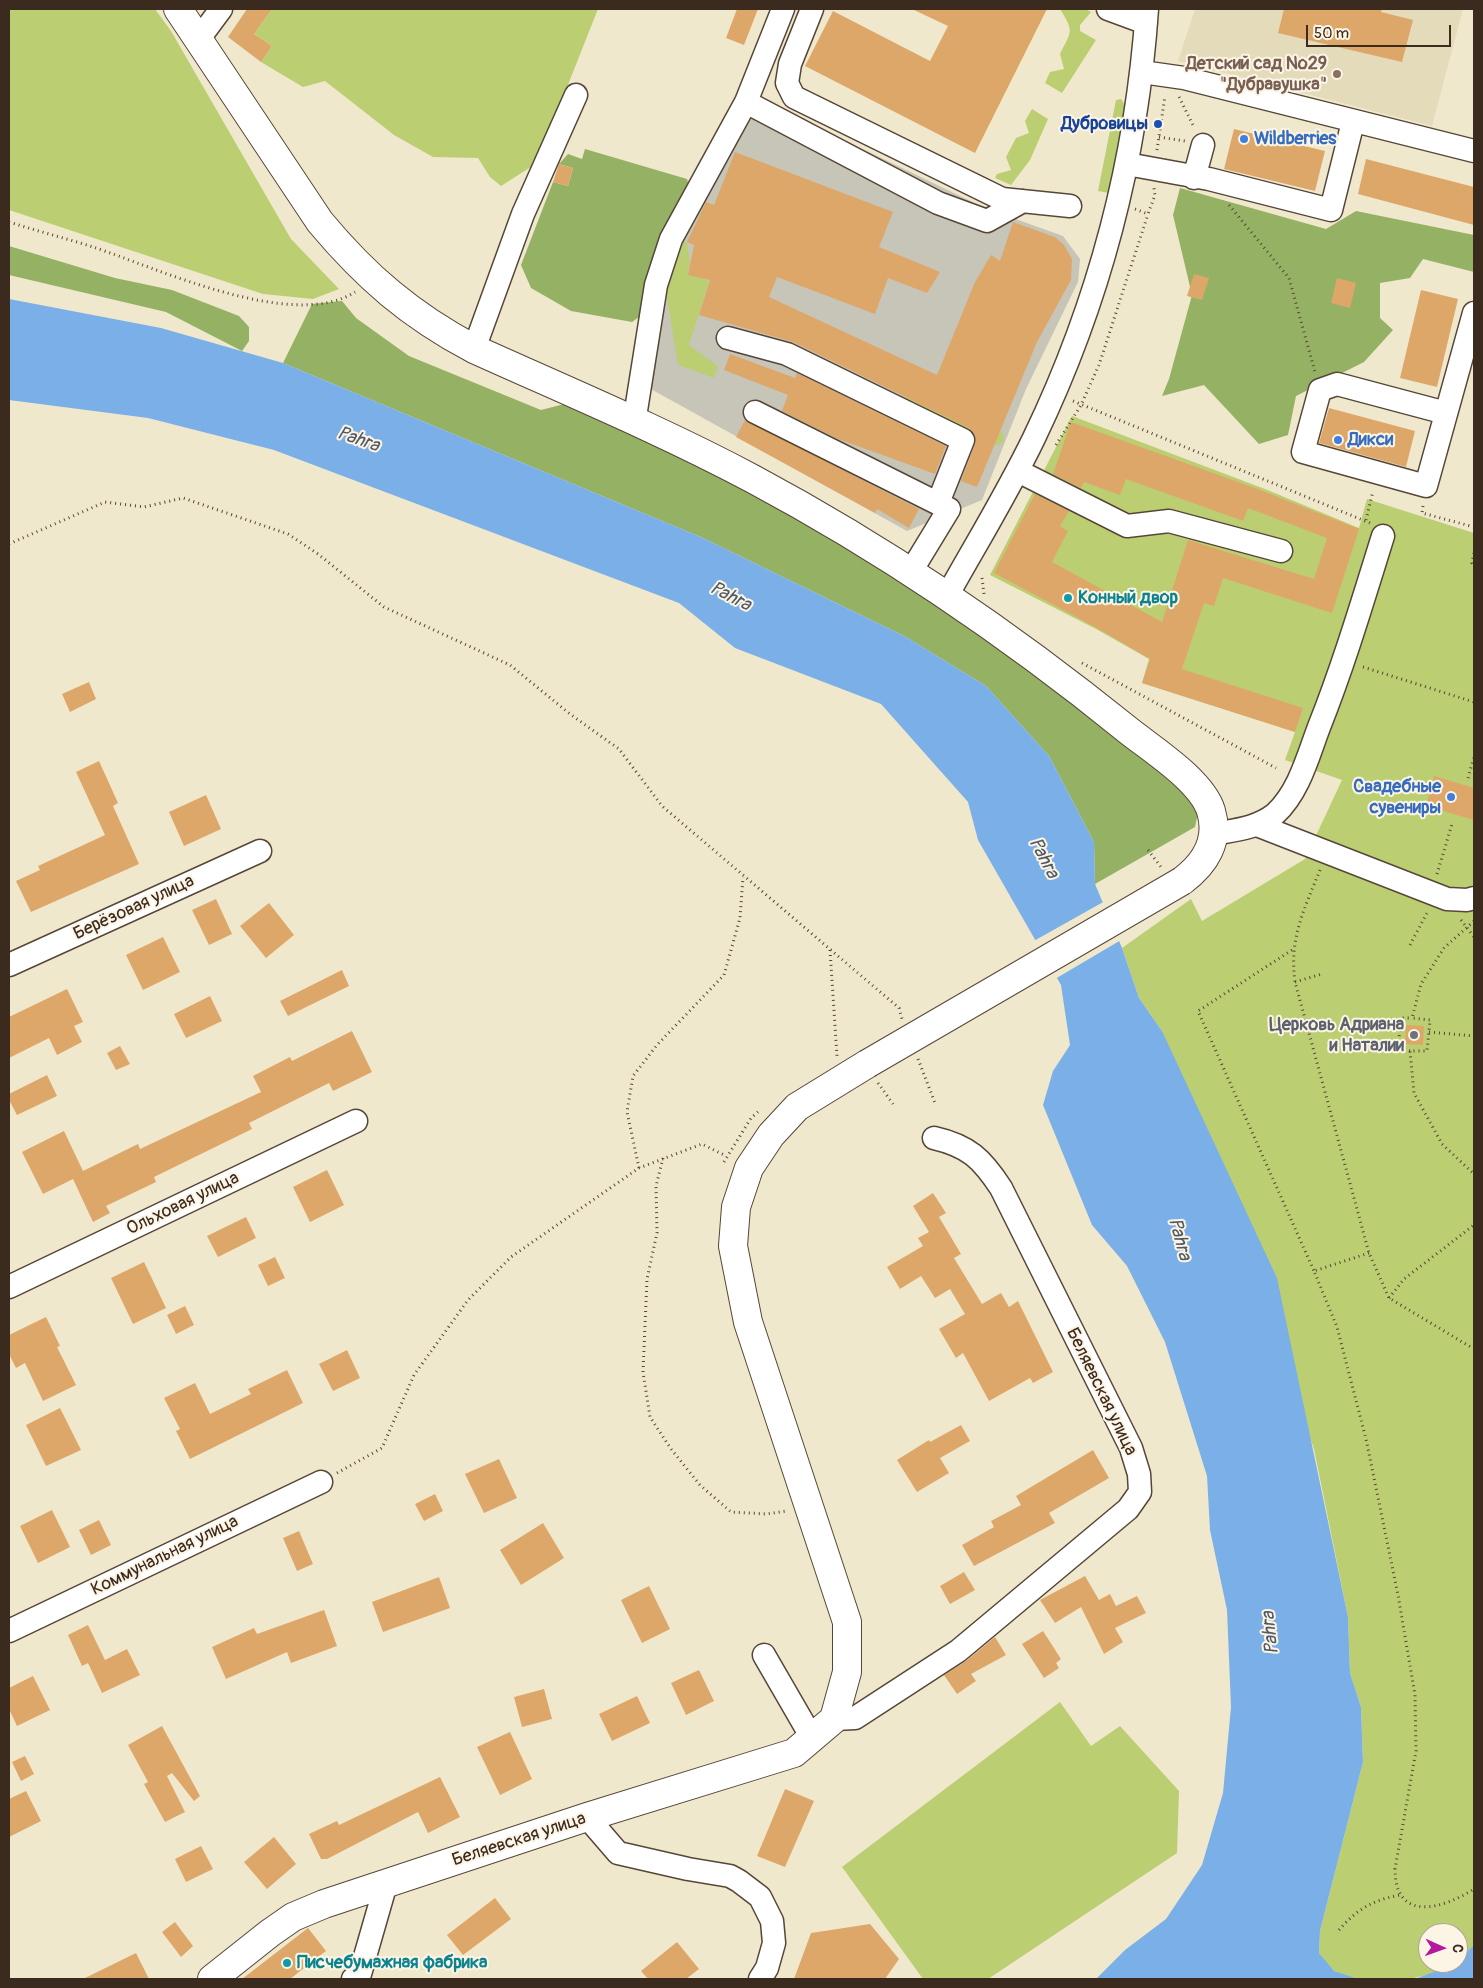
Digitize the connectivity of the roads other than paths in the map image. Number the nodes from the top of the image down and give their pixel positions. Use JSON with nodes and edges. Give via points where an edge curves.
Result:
{"nodes":[{"id":1,"x":178,"y":9,"type":"edge"},
{"id":2,"x":221,"y":9,"type":"edge"},
{"id":3,"x":784,"y":9,"type":"edge"},
{"id":4,"x":812,"y":9,"type":"edge"},
{"id":5,"x":1111,"y":10,"type":"edge"},
{"id":6,"x":1146,"y":16,"type":"edge"},
{"id":7,"x":198,"y":40,"type":"junction"},
{"id":8,"x":1142,"y":72,"type":"junction"},
{"id":9,"x":576,"y":95,"type":"dead end"},
{"id":10,"x":746,"y":102,"type":"junction"},
{"id":11,"x":1353,"y":122,"type":"junction"},
{"id":12,"x":1203,"y":144,"type":"road end"},
{"id":13,"x":1474,"y":151,"type":"edge"},
{"id":14,"x":1127,"y":164,"type":"junction"},
{"id":15,"x":1201,"y":179,"type":"junction"},
{"id":16,"x":1013,"y":200,"type":"junction"},
{"id":17,"x":1070,"y":206,"type":"dead end"},
{"id":18,"x":1474,"y":313,"type":"edge"},
{"id":19,"x":728,"y":338,"type":"dead end"},
{"id":20,"x":474,"y":349,"type":"junction"},
{"id":21,"x":626,"y":376,"type":"dead end"},
{"id":22,"x":636,"y":412,"type":"junction"},
{"id":23,"x":756,"y":412,"type":"dead end"},
{"id":24,"x":1446,"y":413,"type":"junction"},
{"id":25,"x":1018,"y":471,"type":"junction"},
{"id":26,"x":938,"y":503,"type":"junction"},
{"id":27,"x":1383,"y":536,"type":"road end"},
{"id":28,"x":1281,"y":551,"type":"dead end"},
{"id":29,"x":910,"y":573,"type":"junction"},
{"id":30,"x":946,"y":596,"type":"junction"},
{"id":31,"x":1256,"y":825,"type":"junction"},
{"id":32,"x":1214,"y":834,"type":"junction"},
{"id":33,"x":260,"y":851,"type":"dead end"},
{"id":34,"x":1474,"y":898,"type":"edge"},
{"id":35,"x":9,"y":966,"type":"edge"},
{"id":36,"x":356,"y":1121,"type":"dead end"},
{"id":37,"x":934,"y":1138,"type":"dead end"},
{"id":38,"x":9,"y":1287,"type":"edge"},
{"id":39,"x":321,"y":1482,"type":"road end"},
{"id":40,"x":9,"y":1631,"type":"edge"},
{"id":41,"x":764,"y":1655,"type":"dead end"},
{"id":42,"x":834,"y":1719,"type":"junction"},
{"id":43,"x":812,"y":1738,"type":"junction"},
{"id":44,"x":586,"y":1817,"type":"junction"},
{"id":45,"x":383,"y":1894,"type":"dead end"},
{"id":46,"x":212,"y":1979,"type":"edge"},
{"id":47,"x":353,"y":1979,"type":"edge"},
{"id":48,"x":760,"y":1979,"type":"edge"}],
"edges":[{"from":1,"to":7,"type":"main road"},
{"from":2,"to":7,"type":"street"},
{"from":3,"to":10,"type":"street"},
{"from":4,"to":16,"type":"street","via":[[790,64],[787,83],[794,97]]},
{"from":5,"to":6,"type":"street"},
{"from":6,"to":8,"type":"street"},
{"from":7,"to":20,"type":"main road","via":[[320,222],[347,255],[405,307],[436,329]]},
{"from":8,"to":11,"type":"street","via":[[1277,94]]},
{"from":8,"to":14,"type":"street"},
{"from":9,"to":20,"type":"street","via":[[523,214]]},
{"from":10,"to":16,"type":"street","via":[[938,202],[987,222]]},
{"from":10,"to":22,"type":"street","via":[[671,239],[656,285]]},
{"from":11,"to":13,"type":"street","via":[[1385,122]]},
{"from":11,"to":15,"type":"street","via":[[1330,210]]},
{"from":12,"to":15,"type":"street"},
{"from":14,"to":15,"type":"street"},
{"from":14,"to":25,"type":"street","via":[[1079,332]]},
{"from":16,"to":17,"type":"street"},
{"from":18,"to":24,"type":"street"},
{"from":19,"to":26,"type":"street","via":[[787,354],[963,440]]},
{"from":20,"to":22,"type":"main road"},
{"from":21,"to":22,"type":"street"},
{"from":22,"to":29,"type":"main road"},
{"from":23,"to":26,"type":"street"},
{"from":24,"to":24,"type":"street","via":[[1426,486],[1303,452],[1320,390],[1337,384]]},
{"from":25,"to":28,"type":"street","via":[[1128,526],[1169,520]]},
{"from":25,"to":30,"type":"street"},
{"from":26,"to":29,"type":"street","via":[[949,509]]},
{"from":27,"to":31,"type":"street","via":[[1344,662],[1304,767],[1291,794],[1274,814]]},
{"from":29,"to":30,"type":"main road"},
{"from":30,"to":32,"type":"main road","via":[[1108,714],[1184,776],[1202,794],[1211,810]]},
{"from":31,"to":32,"type":"street"},
{"from":31,"to":34,"type":"street","via":[[1447,899]]},
{"from":32,"to":42,"type":"main road","bridge":true,"via":[[1208,856],[871,1072],[797,1107],[771,1135],[749,1168],[736,1207],[733,1246],[748,1322],[847,1622],[847,1672]]},
{"from":33,"to":35,"type":"street","name":"Берёзовая улица"},
{"from":36,"to":38,"type":"street","name":"Ольховая улица"},
{"from":37,"to":42,"type":"street","name":"Беляевская улица","via":[[951,1142],[979,1158],[1001,1188],[1131,1448],[1140,1492],[1128,1509],[958,1652],[854,1718]]},
{"from":39,"to":40,"type":"street","name":"Коммунальная улица"},
{"from":41,"to":43,"type":"street"},
{"from":42,"to":43,"type":"main road","name":"Беляевская улица"},
{"from":43,"to":44,"type":"main road","name":"Беляевская улица","via":[[794,1753]]},
{"from":44,"to":46,"type":"main road","name":"Беляевская улица","via":[[293,1917]]},
{"from":44,"to":48,"type":"street","via":[[618,1853],[730,1876],[760,1897],[772,1921],[774,1943],[768,1968]]},
{"from":45,"to":47,"type":"street","via":[[360,1974]]}]}
